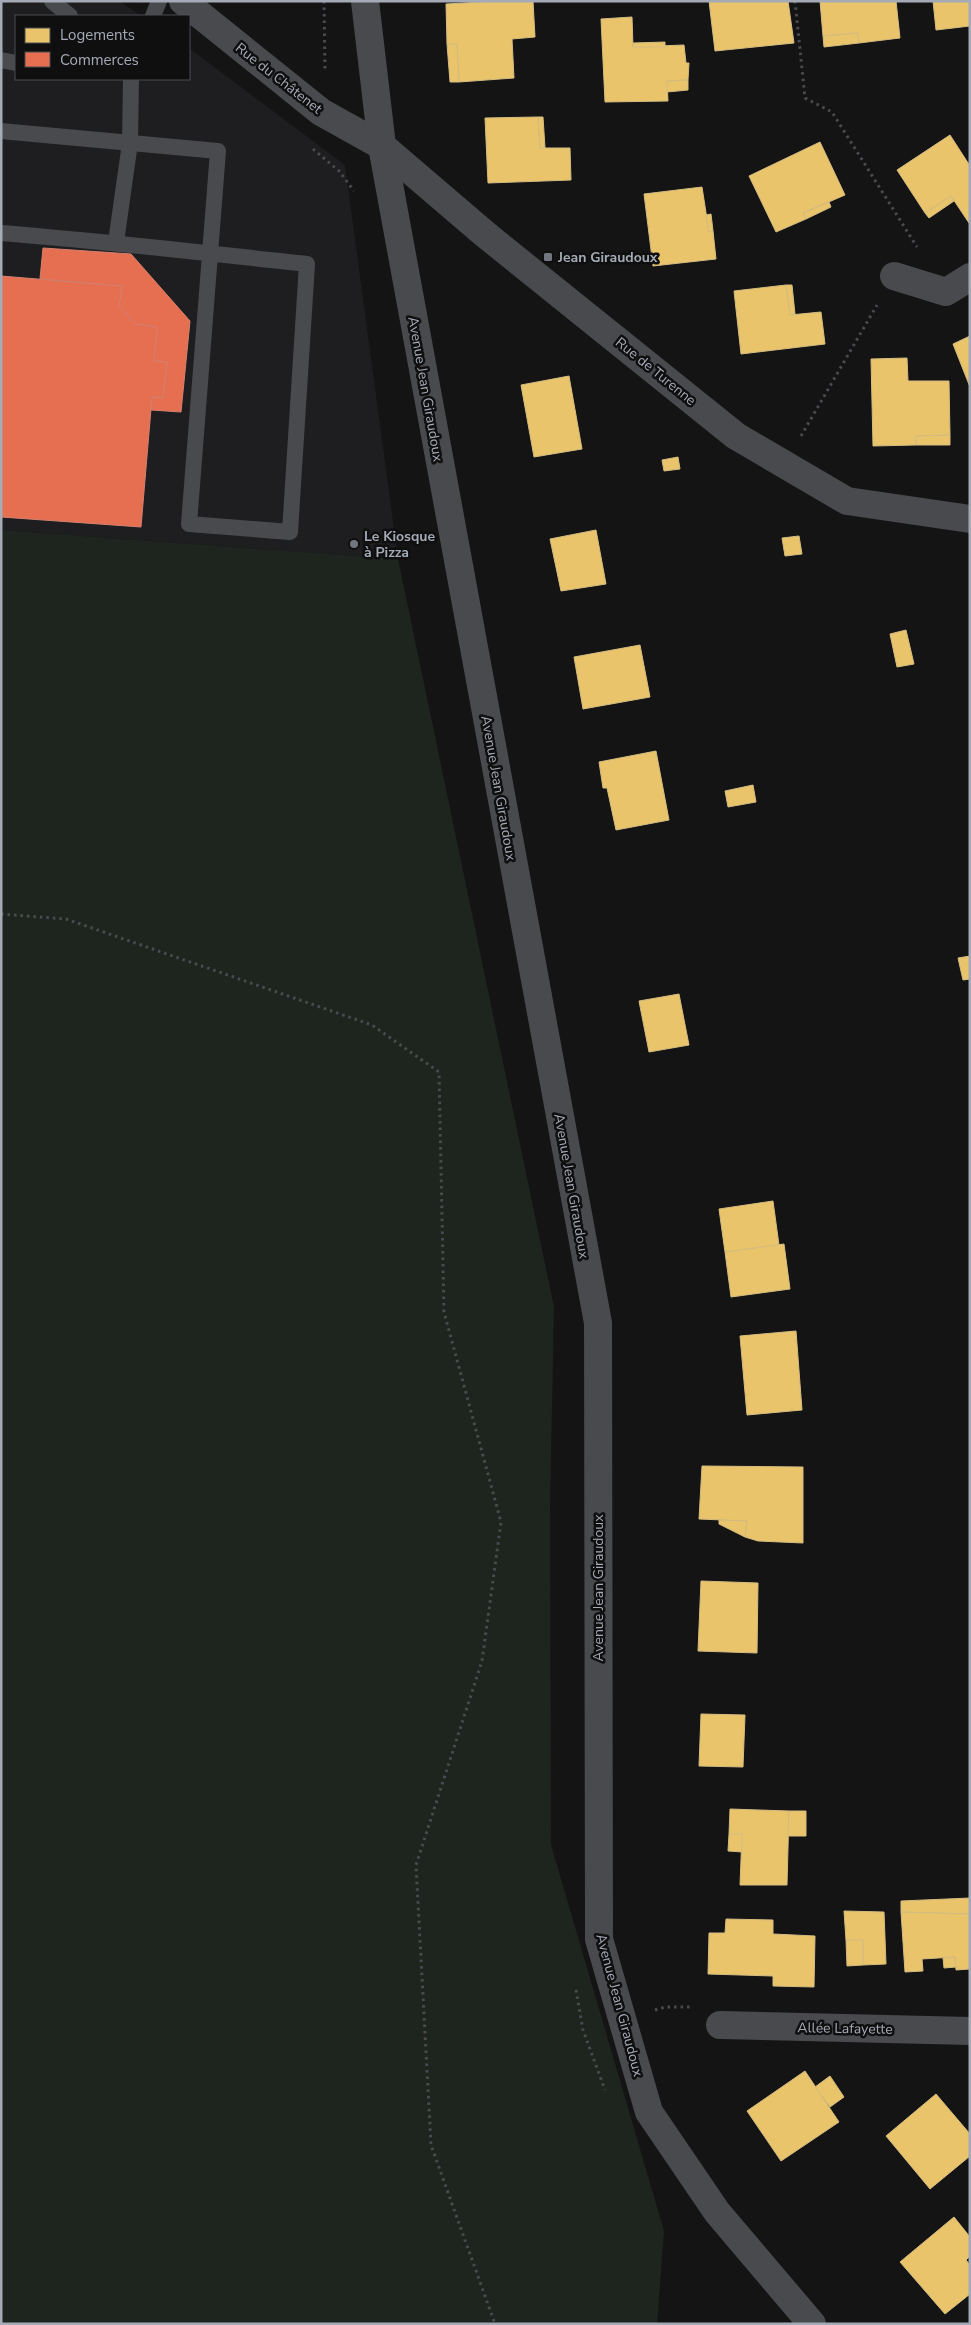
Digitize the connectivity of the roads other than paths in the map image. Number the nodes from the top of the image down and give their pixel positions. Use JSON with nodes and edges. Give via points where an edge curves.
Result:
{"nodes":[{"id":1,"x":52,"y":1,"type":"edge"},
{"id":2,"x":159,"y":1,"type":"edge"},
{"id":3,"x":183,"y":1,"type":"edge"},
{"id":4,"x":365,"y":1,"type":"edge"},
{"id":5,"x":69,"y":15,"type":"edge"},
{"id":6,"x":153,"y":15,"type":"edge"},
{"id":7,"x":1,"y":60,"type":"edge"},
{"id":8,"x":15,"y":63,"type":"edge"},
{"id":9,"x":131,"y":80,"type":"edge"},
{"id":10,"x":1,"y":131,"type":"edge"},
{"id":11,"x":130,"y":143,"type":"junction"},
{"id":12,"x":382,"y":146,"type":"junction"},
{"id":13,"x":1,"y":232,"type":"edge"},
{"id":14,"x":116,"y":242,"type":"junction"},
{"id":15,"x":211,"y":253,"type":"junction"},
{"id":16,"x":894,"y":276,"type":"road end"},
{"id":17,"x":970,"y":276,"type":"edge"},
{"id":18,"x":970,"y":519,"type":"edge"},
{"id":19,"x":720,"y":2025,"type":"dead end"},
{"id":20,"x":970,"y":2031,"type":"edge"},
{"id":21,"x":812,"y":2324,"type":"edge"}],
"edges":[{"from":1,"to":5,"type":"lane"},
{"from":2,"to":6,"type":"lane"},
{"from":3,"to":12,"type":"street","name":"Rue du Châtenet","via":[[321,112]]},
{"from":4,"to":12,"type":"street","name":"Avenue Jean Giraudoux"},
{"from":7,"to":8,"type":"lane"},
{"from":9,"to":11,"type":"lane"},
{"from":10,"to":11,"type":"lane"},
{"from":11,"to":14,"type":"lane"},
{"from":11,"to":15,"type":"lane","via":[[218,151]]},
{"from":12,"to":18,"type":"street","name":"Rue de Turenne","via":[[486,235],[736,436],[847,501]]},
{"from":12,"to":21,"type":"street","name":"Avenue Jean Giraudoux","via":[[598,1323],[599,1939],[649,2112],[717,2212]]},
{"from":13,"to":14,"type":"lane"},
{"from":14,"to":15,"type":"lane"},
{"from":15,"to":15,"type":"lane","via":[[307,264],[290,532],[189,524]]},
{"from":16,"to":17,"type":"street","via":[[946,292]]},
{"from":19,"to":20,"type":"street","name":"Allée Lafayette"}]}
